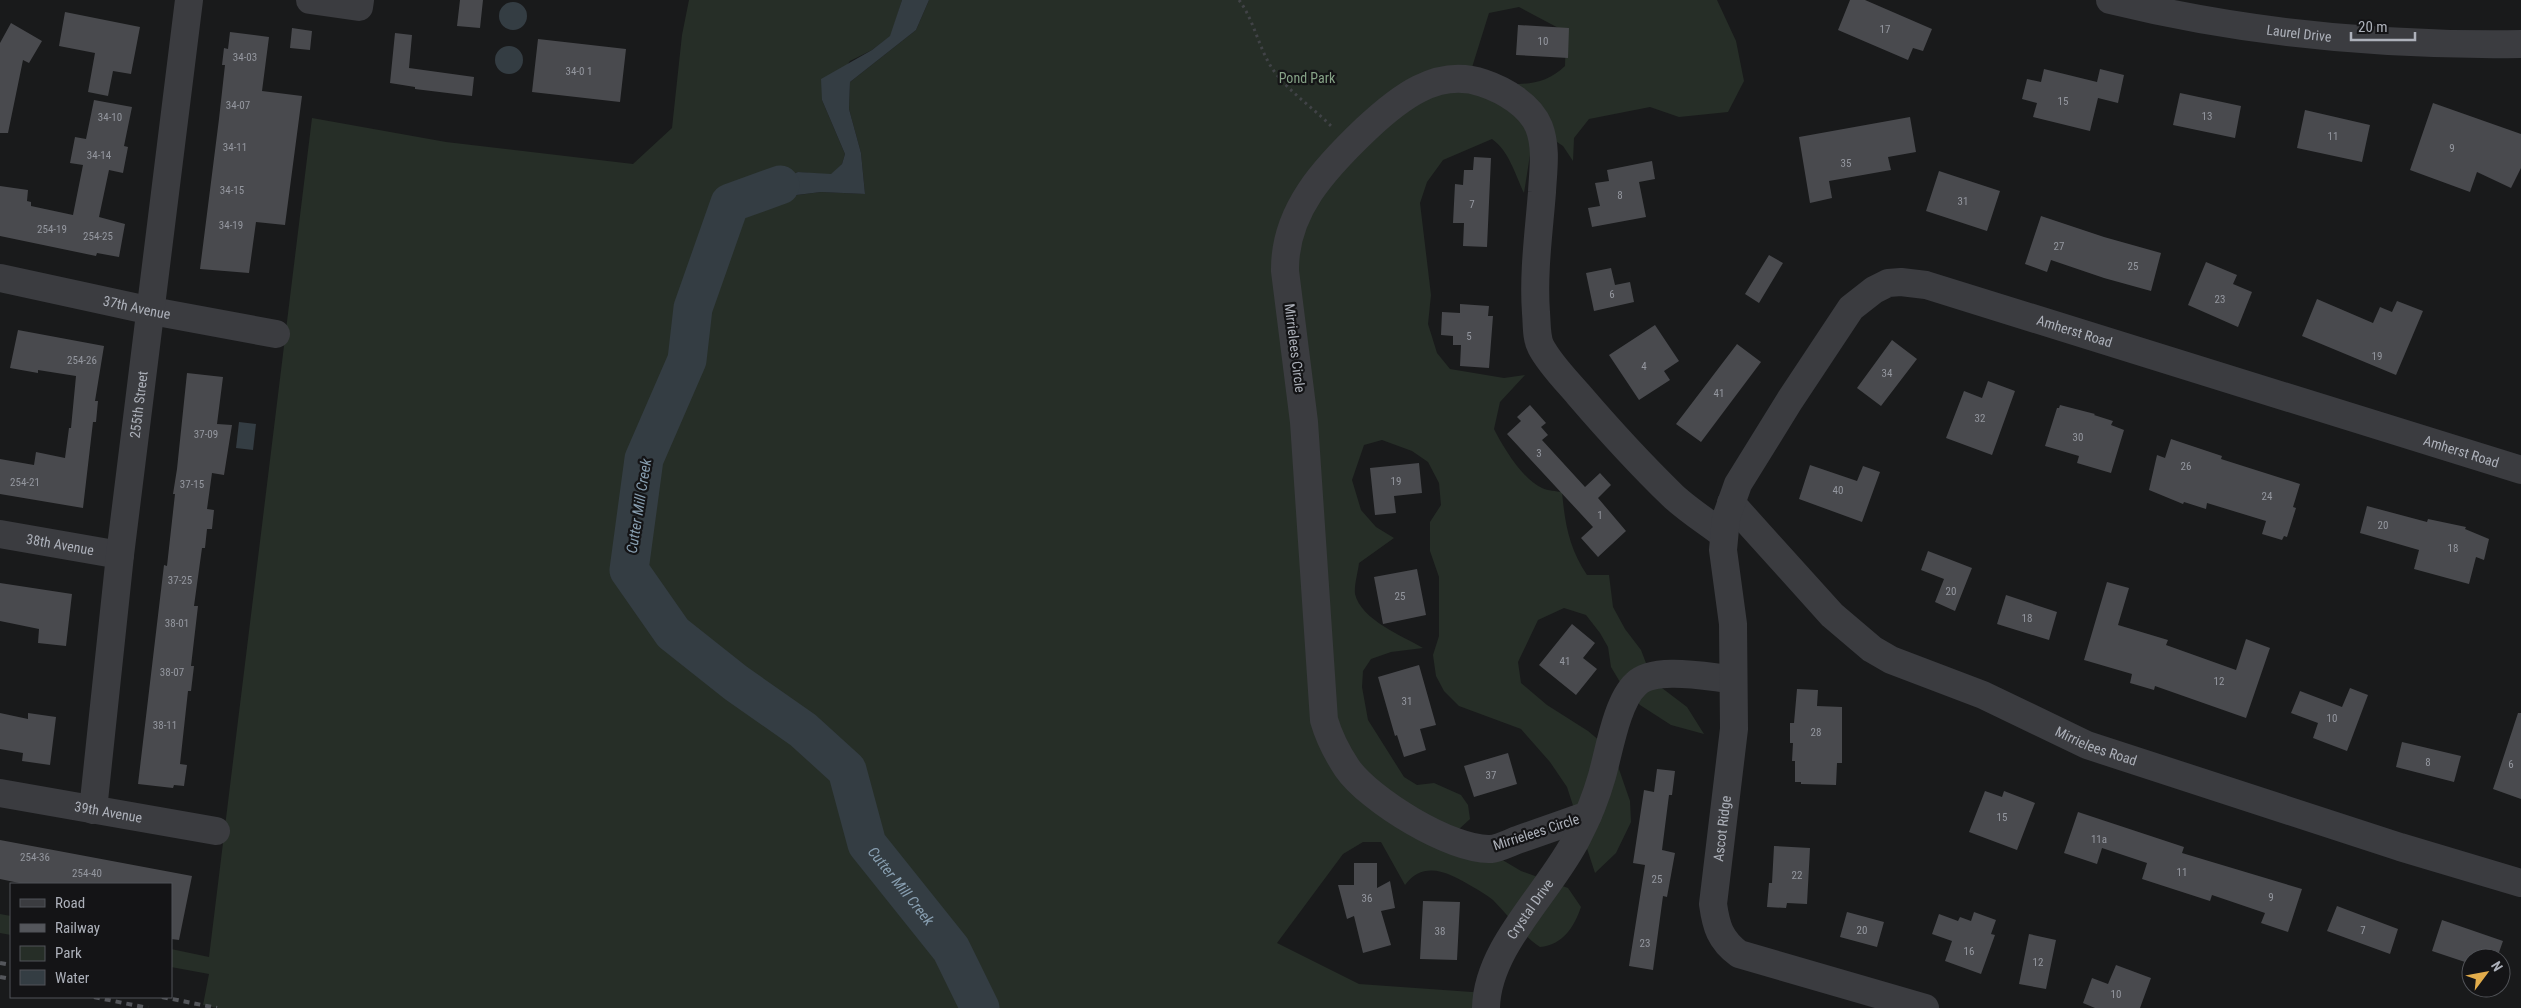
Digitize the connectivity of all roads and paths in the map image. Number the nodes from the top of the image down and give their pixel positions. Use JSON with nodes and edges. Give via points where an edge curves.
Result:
{"nodes":[{"id":1,"x":189,"y":0,"type":"edge"},
{"id":2,"x":310,"y":0,"type":"edge"},
{"id":3,"x":1239,"y":0,"type":"edge"},
{"id":4,"x":2110,"y":0,"type":"edge"},
{"id":5,"x":360,"y":3,"type":"edge"},
{"id":6,"x":2521,"y":44,"type":"edge"},
{"id":7,"x":1350,"y":145,"type":"junction"},
{"id":8,"x":0,"y":278,"type":"edge"},
{"id":9,"x":152,"y":311,"type":"junction"},
{"id":10,"x":276,"y":334,"type":"dead end"},
{"id":11,"x":2521,"y":470,"type":"edge"},
{"id":12,"x":1731,"y":503,"type":"junction"},
{"id":13,"x":0,"y":534,"type":"edge"},
{"id":14,"x":1724,"y":535,"type":"junction"},
{"id":15,"x":120,"y":555,"type":"junction"},
{"id":16,"x":1732,"y":679,"type":"junction"},
{"id":17,"x":0,"y":793,"type":"edge"},
{"id":18,"x":93,"y":810,"type":"junction"},
{"id":19,"x":1588,"y":815,"type":"junction"},
{"id":20,"x":216,"y":831,"type":"dead end"},
{"id":21,"x":2521,"y":883,"type":"edge"},
{"id":22,"x":1486,"y":1008,"type":"edge"},
{"id":23,"x":1925,"y":1008,"type":"edge"}],
"edges":[{"from":1,"to":9,"type":"street","name":"255th Street"},
{"from":2,"to":5,"type":"street"},
{"from":3,"to":7,"type":"path","via":[[1248,12],[1277,75]]},
{"from":4,"to":6,"type":"street","name":"Laurel Drive","via":[[2303,36],[2474,45]]},
{"from":7,"to":14,"type":"street","name":"Mirrielees Circle","via":[[1377,118],[1421,86],[1448,78],[1469,78],[1499,88],[1526,108],[1539,127],[1544,154],[1535,299],[1539,344],[1594,413],[1674,497]]},
{"from":7,"to":19,"type":"street","name":"Mirrielees Circle","via":[[1304,198],[1284,254],[1304,422],[1314,544],[1320,686],[1330,739],[1348,769],[1366,790],[1404,817],[1449,840],[1471,847],[1492,849]]},
{"from":8,"to":9,"type":"street","name":"37th Avenue"},
{"from":9,"to":10,"type":"street","name":"37th Avenue"},
{"from":9,"to":15,"type":"street","name":"255th Street"},
{"from":11,"to":12,"type":"street","name":"Amherst Road","via":[[1964,295],[1901,282],[1888,283],[1874,290],[1851,308],[1738,484]]},
{"from":12,"to":14,"type":"street","name":"Ascot Ridge"},
{"from":12,"to":21,"type":"street","name":"Mirrielees Road","via":[[1832,614],[1872,649],[1891,660],[1983,695],[2087,745]]},
{"from":13,"to":15,"type":"street","name":"38th Avenue"},
{"from":14,"to":16,"type":"street","name":"Ascot Ridge","via":[[1725,576],[1733,624]]},
{"from":15,"to":18,"type":"street","name":"255th Street"},
{"from":16,"to":19,"type":"street","name":"Mirrielees Circle","via":[[1658,674],[1636,683],[1614,729]]},
{"from":16,"to":23,"type":"street","name":"Ascot Ridge","via":[[1734,729],[1713,904],[1717,928],[1725,942],[1739,954]]},
{"from":17,"to":18,"type":"street","name":"39th Avenue"},
{"from":18,"to":20,"type":"street","name":"39th Avenue"},
{"from":19,"to":22,"type":"street","name":"Crystal Drive","via":[[1572,849],[1496,961],[1486,993]]}]}
